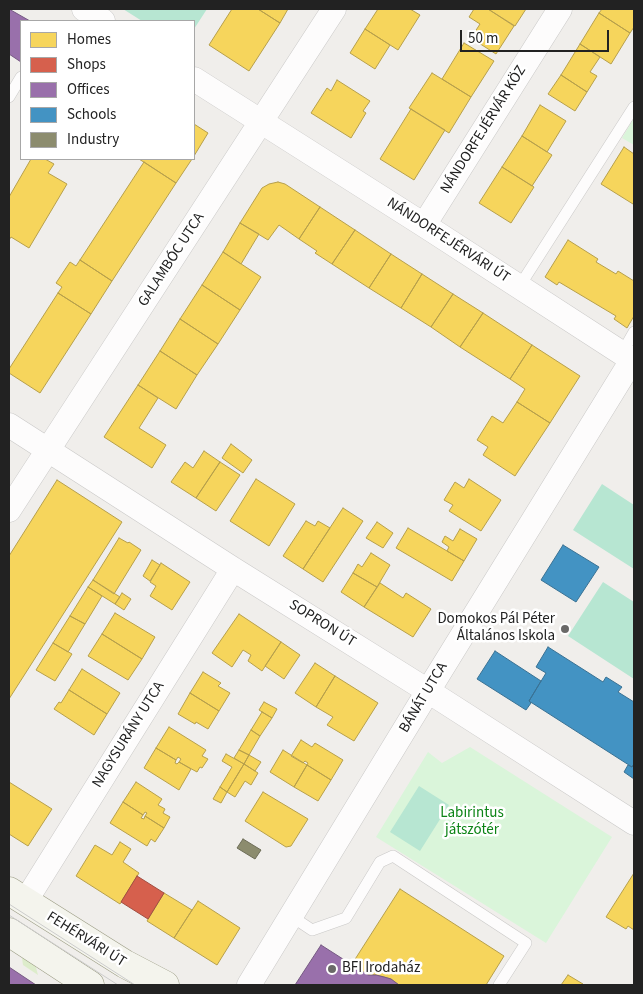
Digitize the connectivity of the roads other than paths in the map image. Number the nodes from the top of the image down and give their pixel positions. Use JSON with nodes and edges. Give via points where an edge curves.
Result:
{"nodes":[{"id":1,"x":84,"y":9,"type":"edge"},
{"id":2,"x":334,"y":9,"type":"edge"},
{"id":3,"x":560,"y":9,"type":"edge"},
{"id":4,"x":101,"y":20,"type":"edge"},
{"id":5,"x":20,"y":78,"type":"edge"},
{"id":6,"x":195,"y":81,"type":"edge"},
{"id":7,"x":10,"y":92,"type":"edge"},
{"id":8,"x":634,"y":107,"type":"edge"},
{"id":9,"x":261,"y":123,"type":"junction"},
{"id":10,"x":424,"y":225,"type":"junction"},
{"id":11,"x":519,"y":286,"type":"junction"},
{"id":12,"x":634,"y":332,"type":"edge"},
{"id":13,"x":629,"y":358,"type":"edge"},
{"id":14,"x":9,"y":425,"type":"edge"},
{"id":15,"x":48,"y":450,"type":"junction"},
{"id":16,"x":9,"y":510,"type":"edge"},
{"id":17,"x":233,"y":569,"type":"junction"},
{"id":18,"x":428,"y":691,"type":"junction"},
{"id":19,"x":634,"y":823,"type":"edge"},
{"id":20,"x":17,"y":896,"type":"edge"},
{"id":21,"x":291,"y":916,"type":"junction"},
{"id":22,"x":9,"y":932,"type":"edge"},
{"id":23,"x":90,"y":985,"type":"edge"},
{"id":24,"x":165,"y":985,"type":"edge"},
{"id":25,"x":249,"y":985,"type":"edge"},
{"id":26,"x":499,"y":985,"type":"edge"}],
"edges":[{"from":1,"to":4,"type":"street"},
{"from":2,"to":9,"type":"street","name":"GALAMBÓC UTCA"},
{"from":3,"to":10,"type":"street","name":"NÁNDORFEJÉRVÁR KÖZ"},
{"from":5,"to":7,"type":"lane"},
{"from":6,"to":9,"type":"street","name":"NÁNDORFEJÉRVÁRI ÚT"},
{"from":8,"to":11,"type":"lane"},
{"from":9,"to":10,"type":"street","name":"NÁNDORFEJÉRVÁRI ÚT"},
{"from":9,"to":15,"type":"street","name":"GALAMBÓC UTCA"},
{"from":10,"to":11,"type":"street","name":"NÁNDORFEJÉRVÁRI ÚT"},
{"from":11,"to":13,"type":"street","name":"NÁNDORFEJÉRVÁRI ÚT"},
{"from":12,"to":13,"type":"lane"},
{"from":13,"to":18,"type":"street","name":"BÁNÁT UTCA"},
{"from":14,"to":15,"type":"street","name":"SOPRON ÚT"},
{"from":15,"to":16,"type":"street","name":"GALAMBÓC UTCA"},
{"from":15,"to":17,"type":"street","name":"SOPRON ÚT"},
{"from":17,"to":18,"type":"street","name":"SOPRON ÚT"},
{"from":17,"to":20,"type":"street","name":"NAGYSURÁNY UTCA"},
{"from":18,"to":19,"type":"street","name":"SOPRON ÚT"},
{"from":18,"to":21,"type":"street","name":"BÁNÁT UTCA"},
{"from":20,"to":24,"type":"street","name":"FEHÉRVÁRI ÚT","via":[[125,964]]},
{"from":21,"to":25,"type":"street","name":"BÁNÁT UTCA"},
{"from":21,"to":26,"type":"lane","via":[[312,930],[346,918],[380,862],[393,856],[526,943]]},
{"from":22,"to":23,"type":"street"}]}
